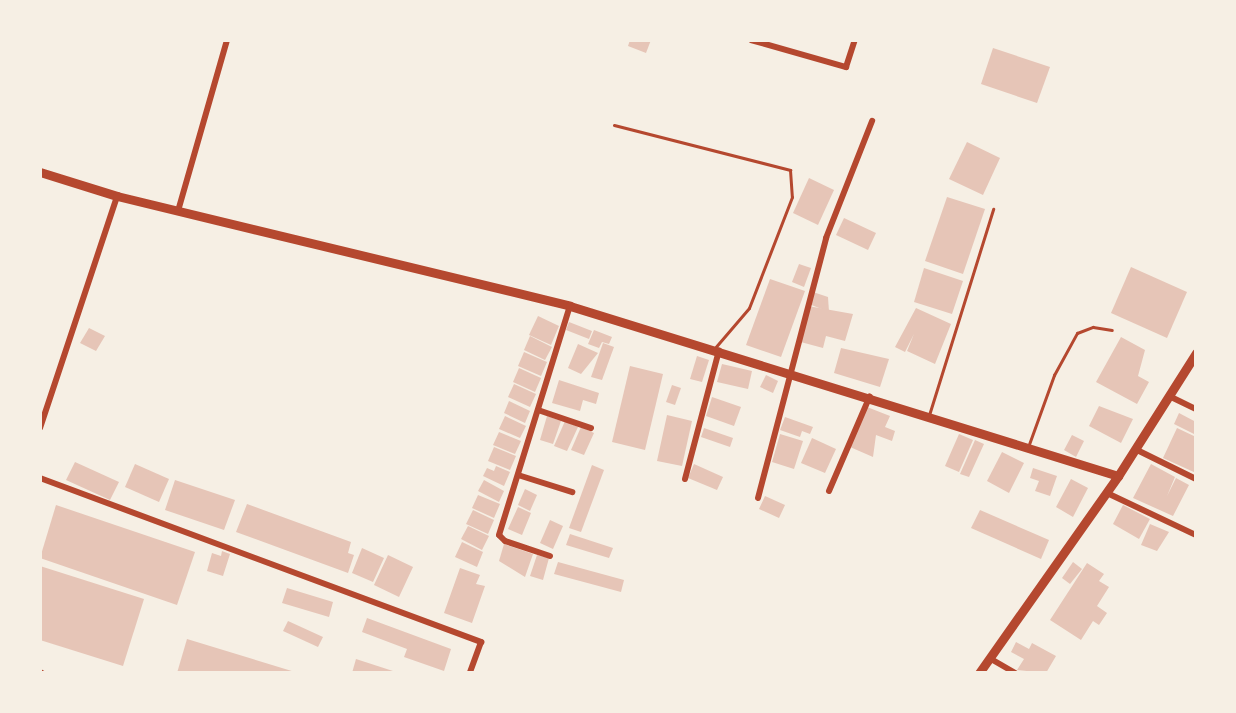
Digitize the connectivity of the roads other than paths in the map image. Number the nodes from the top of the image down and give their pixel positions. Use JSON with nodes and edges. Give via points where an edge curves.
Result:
{"nodes":[{"id":1,"x":227,"y":40,"type":"edge"},
{"id":2,"x":751,"y":40,"type":"edge"},
{"id":3,"x":855,"y":40,"type":"edge"},
{"id":4,"x":773,"y":43,"type":"edge"},
{"id":5,"x":872,"y":121,"type":"dead end"},
{"id":6,"x":614,"y":125,"type":"dead end"},
{"id":7,"x":40,"y":172,"type":"edge"},
{"id":8,"x":117,"y":196,"type":"junction"},
{"id":9,"x":993,"y":209,"type":"dead end"},
{"id":10,"x":178,"y":211,"type":"junction"},
{"id":11,"x":570,"y":306,"type":"junction"},
{"id":12,"x":1112,"y":330,"type":"dead end"},
{"id":13,"x":717,"y":349,"type":"junction"},
{"id":14,"x":1196,"y":353,"type":"edge"},
{"id":15,"x":788,"y":371,"type":"junction"},
{"id":16,"x":870,"y":396,"type":"junction"},
{"id":17,"x":1169,"y":396,"type":"junction"},
{"id":18,"x":1196,"y":409,"type":"edge"},
{"id":19,"x":538,"y":410,"type":"junction"},
{"id":20,"x":929,"y":415,"type":"junction"},
{"id":21,"x":40,"y":428,"type":"edge"},
{"id":22,"x":591,"y":428,"type":"dead end"},
{"id":23,"x":1028,"y":447,"type":"junction"},
{"id":24,"x":1135,"y":449,"type":"junction"},
{"id":25,"x":518,"y":475,"type":"junction"},
{"id":26,"x":1118,"y":476,"type":"junction"},
{"id":27,"x":40,"y":478,"type":"edge"},
{"id":28,"x":685,"y":479,"type":"dead end"},
{"id":29,"x":1196,"y":479,"type":"edge"},
{"id":30,"x":829,"y":491,"type":"dead end"},
{"id":31,"x":572,"y":492,"type":"dead end"},
{"id":32,"x":1107,"y":493,"type":"junction"},
{"id":33,"x":758,"y":498,"type":"dead end"},
{"id":34,"x":1196,"y":535,"type":"edge"},
{"id":35,"x":550,"y":556,"type":"dead end"},
{"id":36,"x":991,"y":659,"type":"junction"},
{"id":37,"x":470,"y":673,"type":"edge"},
{"id":38,"x":979,"y":673,"type":"edge"},
{"id":39,"x":1015,"y":673,"type":"edge"}],
"edges":[{"from":1,"to":10,"type":"street"},
{"from":2,"to":4,"type":"street"},
{"from":3,"to":4,"type":"street","via":[[846,67]]},
{"from":5,"to":15,"type":"street","via":[[826,238]]},
{"from":6,"to":13,"type":"lane","via":[[790,170],[792,197],[749,308]]},
{"from":7,"to":8,"type":"main road"},
{"from":8,"to":10,"type":"main road"},
{"from":8,"to":21,"type":"street"},
{"from":9,"to":20,"type":"lane"},
{"from":10,"to":11,"type":"main road"},
{"from":11,"to":13,"type":"main road"},
{"from":11,"to":19,"type":"street"},
{"from":12,"to":23,"type":"lane","via":[[1093,327],[1077,333],[1054,375]]},
{"from":13,"to":15,"type":"main road"},
{"from":13,"to":28,"type":"street"},
{"from":14,"to":17,"type":"main road"},
{"from":15,"to":16,"type":"main road"},
{"from":15,"to":33,"type":"street"},
{"from":16,"to":20,"type":"main road"},
{"from":16,"to":30,"type":"street"},
{"from":17,"to":18,"type":"street"},
{"from":17,"to":24,"type":"main road"},
{"from":19,"to":22,"type":"street"},
{"from":19,"to":25,"type":"street"},
{"from":20,"to":23,"type":"main road"},
{"from":23,"to":26,"type":"main road"},
{"from":24,"to":26,"type":"main road"},
{"from":24,"to":29,"type":"street"},
{"from":25,"to":31,"type":"street"},
{"from":25,"to":35,"type":"street","via":[[499,535]]},
{"from":26,"to":32,"type":"main road"},
{"from":27,"to":37,"type":"street","via":[[481,642]]},
{"from":32,"to":34,"type":"street"},
{"from":32,"to":36,"type":"main road"},
{"from":36,"to":38,"type":"main road"},
{"from":36,"to":39,"type":"street"}]}
